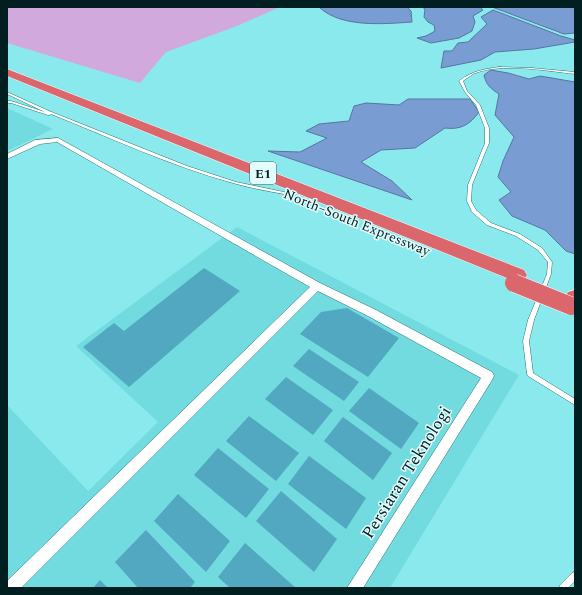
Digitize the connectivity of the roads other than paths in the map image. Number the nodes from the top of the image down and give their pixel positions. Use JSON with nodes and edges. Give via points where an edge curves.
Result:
{"nodes":[{"id":1,"x":7,"y":72,"type":"edge"},
{"id":2,"x":575,"y":73,"type":"edge"},
{"id":3,"x":7,"y":79,"type":"edge"},
{"id":4,"x":7,"y":93,"type":"edge"},
{"id":5,"x":8,"y":101,"type":"edge"},
{"id":6,"x":89,"y":128,"type":"junction"},
{"id":7,"x":7,"y":157,"type":"edge"},
{"id":8,"x":284,"y":193,"type":"junction"},
{"id":9,"x":516,"y":279,"type":"junction"},
{"id":10,"x":317,"y":286,"type":"junction"},
{"id":11,"x":574,"y":302,"type":"edge"},
{"id":12,"x":575,"y":402,"type":"edge"},
{"id":13,"x":575,"y":576,"type":"edge"},
{"id":14,"x":10,"y":588,"type":"edge"},
{"id":15,"x":354,"y":588,"type":"edge"},
{"id":16,"x":563,"y":588,"type":"edge"}],
"edges":[{"from":1,"to":9,"type":"highway","name":"North–South Expressway","number":"E1"},
{"from":2,"to":12,"type":"lane","via":[[492,68],[477,71],[461,81],[478,105],[487,128],[487,143],[470,184],[469,201],[474,211],[489,224],[518,235],[540,249],[550,262],[549,274],[530,320],[526,341],[530,374]]},
{"from":3,"to":8,"type":"highway","name":"North–South Expressway","number":"E1"},
{"from":4,"to":6,"type":"lane"},
{"from":5,"to":6,"type":"lane"},
{"from":6,"to":8,"type":"lane","via":[[199,171],[263,190]]},
{"from":7,"to":10,"type":"street","via":[[38,142],[58,140]]},
{"from":8,"to":9,"type":"highway","name":"North–South Expressway","number":"E1"},
{"from":9,"to":11,"type":"highway","name":"North–South Expressway","number":"E1","bridge":true},
{"from":10,"to":14,"type":"street"},
{"from":10,"to":15,"type":"street","name":"Persiaran Teknologi","via":[[488,376]]},
{"from":13,"to":16,"type":"lane"}]}
